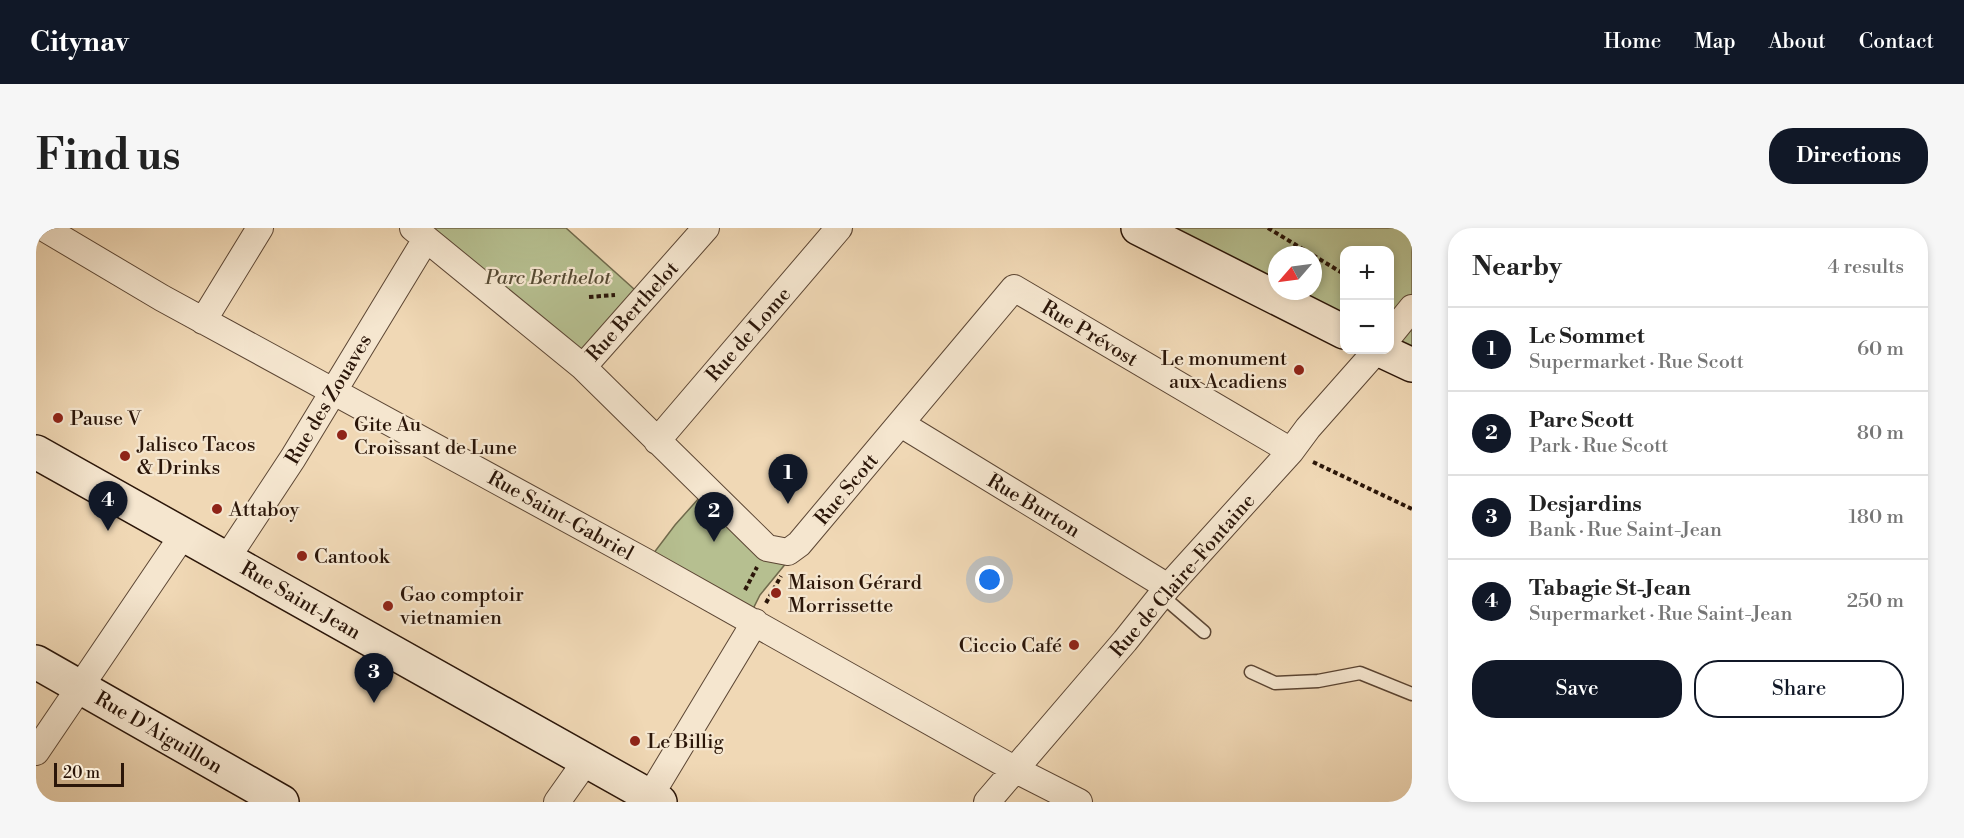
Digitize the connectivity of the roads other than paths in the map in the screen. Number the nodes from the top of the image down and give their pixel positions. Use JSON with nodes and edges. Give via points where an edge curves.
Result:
{"nodes":[{"id":1,"x":44,"y":228,"type":"edge"},
{"id":2,"x":260,"y":228,"type":"edge"},
{"id":3,"x":706,"y":228,"type":"edge"},
{"id":4,"x":838,"y":228,"type":"edge"},
{"id":5,"x":1138,"y":228,"type":"edge"},
{"id":6,"x":420,"y":234,"type":"edge"},
{"id":7,"x":1014,"y":288,"type":"joint"},
{"id":8,"x":1412,"y":308,"type":"edge"},
{"id":9,"x":203,"y":321,"type":"junction"},
{"id":10,"x":1394,"y":329,"type":"edge"},
{"id":11,"x":1340,"y":330,"type":"edge"},
{"id":12,"x":1374,"y":354,"type":"edge"},
{"id":13,"x":1388,"y":354,"type":"edge"},
{"id":14,"x":1412,"y":364,"type":"edge"},
{"id":15,"x":583,"y":367,"type":"junction"},
{"id":16,"x":332,"y":391,"type":"junction"},
{"id":17,"x":901,"y":424,"type":"junction"},
{"id":18,"x":657,"y":441,"type":"junction"},
{"id":19,"x":1291,"y":451,"type":"junction"},
{"id":20,"x":36,"y":452,"type":"edge"},
{"id":21,"x":183,"y":535,"type":"junction"},
{"id":22,"x":227,"y":558,"type":"junction"},
{"id":23,"x":1164,"y":591,"type":"junction"},
{"id":24,"x":745,"y":616,"type":"junction"},
{"id":25,"x":1204,"y":632,"type":"dead end"},
{"id":26,"x":36,"y":662,"type":"edge"},
{"id":27,"x":1251,"y":672,"type":"dead end"},
{"id":28,"x":81,"y":686,"type":"junction"},
{"id":29,"x":1412,"y":694,"type":"edge"},
{"id":30,"x":36,"y":752,"type":"edge"},
{"id":31,"x":586,"y":762,"type":"junction"},
{"id":32,"x":1014,"y":769,"type":"junction"},
{"id":33,"x":655,"y":799,"type":"edge"},
{"id":34,"x":282,"y":802,"type":"edge"},
{"id":35,"x":557,"y":802,"type":"edge"},
{"id":36,"x":987,"y":802,"type":"edge"},
{"id":37,"x":1079,"y":802,"type":"edge"}],
"edges":[{"from":1,"to":9,"type":"street","name":"Rue Saint-Gabriel"},
{"from":2,"to":9,"type":"street"},
{"from":3,"to":15,"type":"street","name":"Rue Berthelot"},
{"from":4,"to":18,"type":"street","name":"Rue de Lome"},
{"from":5,"to":11,"type":"main road"},
{"from":6,"to":15,"type":"street"},
{"from":6,"to":16,"type":"street","name":"Rue des Zouaves"},
{"from":7,"to":17,"type":"street","name":"Rue Scott"},
{"from":7,"to":19,"type":"street","name":"Rue Prévost"},
{"from":8,"to":10,"type":"street"},
{"from":9,"to":16,"type":"street","name":"Rue Saint-Gabriel"},
{"from":12,"to":19,"type":"street","name":"Rue de Claire-Fontaine"},
{"from":13,"to":14,"type":"main road"},
{"from":15,"to":18,"type":"street"},
{"from":16,"to":22,"type":"street","name":"Rue des Zouaves"},
{"from":16,"to":24,"type":"street","name":"Rue Saint-Gabriel"},
{"from":17,"to":18,"type":"street","name":"Rue Scott","via":[[788,552],[767,548]]},
{"from":17,"to":23,"type":"street","name":"Rue Burton"},
{"from":19,"to":23,"type":"street","name":"Rue de Claire-Fontaine"},
{"from":20,"to":21,"type":"main road","name":"Rue Saint-Jean"},
{"from":21,"to":22,"type":"main road","name":"Rue Saint-Jean"},
{"from":21,"to":28,"type":"street"},
{"from":22,"to":31,"type":"main road","name":"Rue Saint-Jean"},
{"from":23,"to":25,"type":"lane"},
{"from":23,"to":32,"type":"street","name":"Rue de Claire-Fontaine"},
{"from":24,"to":32,"type":"street","name":"Rue Saint-Gabriel"},
{"from":24,"to":33,"type":"street"},
{"from":26,"to":28,"type":"main road","name":"Rue D'Aiguillon"},
{"from":27,"to":29,"type":"lane","via":[[1275,683],[1318,681],[1360,673]]},
{"from":28,"to":30,"type":"street"},
{"from":28,"to":34,"type":"main road","name":"Rue D'Aiguillon"},
{"from":31,"to":33,"type":"main road","name":"Rue Saint-Jean"},
{"from":31,"to":35,"type":"street"},
{"from":32,"to":36,"type":"street","name":"Rue de Claire-Fontaine"},
{"from":32,"to":37,"type":"street","name":"Rue Saint-Gabriel"}]}
